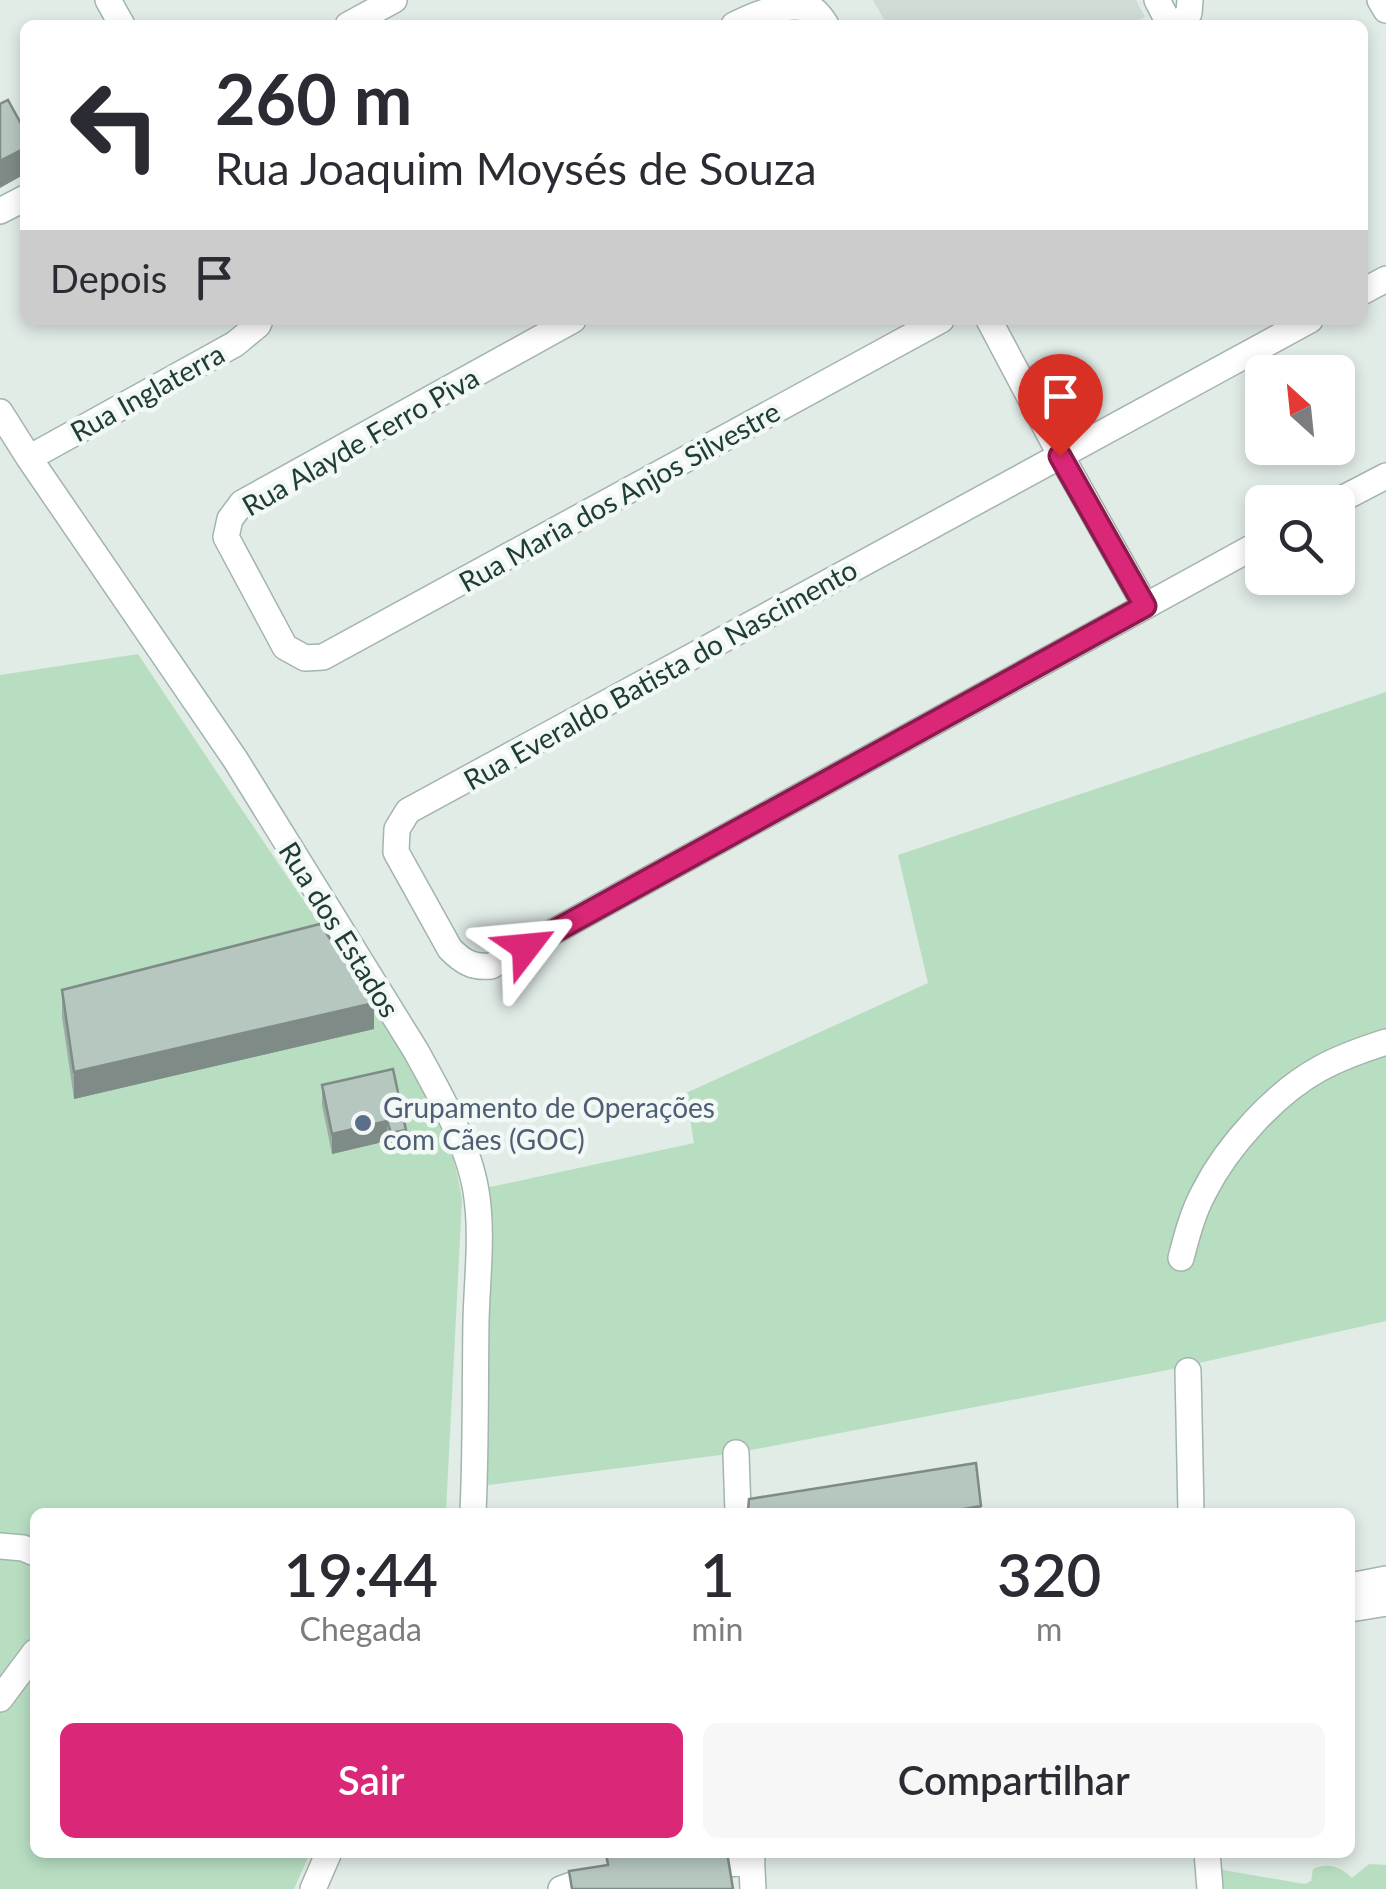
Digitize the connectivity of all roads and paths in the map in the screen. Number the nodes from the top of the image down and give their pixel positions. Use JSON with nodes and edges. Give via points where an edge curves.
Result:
{"nodes":[{"id":1,"x":394,"y":0,"type":"edge"},
{"id":2,"x":1380,"y":0,"type":"edge"},
{"id":3,"x":1386,"y":10,"type":"edge"},
{"id":4,"x":357,"y":20,"type":"edge"},
{"id":5,"x":744,"y":20,"type":"edge"},
{"id":6,"x":822,"y":20,"type":"edge"},
{"id":7,"x":258,"y":325,"type":"edge"},
{"id":8,"x":564,"y":325,"type":"edge"},
{"id":9,"x":933,"y":325,"type":"edge"},
{"id":10,"x":991,"y":325,"type":"edge"},
{"id":11,"x":1301,"y":325,"type":"edge"},
{"id":12,"x":0,"y":412,"type":"edge"},
{"id":13,"x":16,"y":453,"type":"edge"},
{"id":14,"x":1060,"y":456,"type":"junction"},
{"id":15,"x":1386,"y":476,"type":"edge"},
{"id":16,"x":1355,"y":492,"type":"edge"},
{"id":17,"x":1245,"y":551,"type":"edge"},
{"id":18,"x":1145,"y":606,"type":"junction"},
{"id":19,"x":294,"y":653,"type":"joint"},
{"id":20,"x":1386,"y":1042,"type":"edge"},
{"id":21,"x":1181,"y":1258,"type":"dead end"},
{"id":22,"x":1188,"y":1370,"type":"dead end"},
{"id":23,"x":736,"y":1453,"type":"dead end"},
{"id":24,"x":473,"y":1508,"type":"edge"},
{"id":25,"x":738,"y":1508,"type":"edge"},
{"id":26,"x":1191,"y":1508,"type":"edge"},
{"id":27,"x":0,"y":1546,"type":"edge"},
{"id":28,"x":30,"y":1551,"type":"edge"},
{"id":29,"x":1386,"y":1579,"type":"edge"},
{"id":30,"x":1355,"y":1585,"type":"edge"},
{"id":31,"x":1386,"y":1603,"type":"edge"},
{"id":32,"x":1355,"y":1608,"type":"edge"},
{"id":33,"x":30,"y":1659,"type":"edge"},
{"id":34,"x":0,"y":1699,"type":"edge"},
{"id":35,"x":327,"y":1858,"type":"edge"},
{"id":36,"x":747,"y":1858,"type":"edge"},
{"id":37,"x":752,"y":1858,"type":"edge"},
{"id":38,"x":1208,"y":1858,"type":"edge"},
{"id":39,"x":680,"y":1871,"type":"edge"},
{"id":40,"x":626,"y":1878,"type":"edge"},
{"id":41,"x":313,"y":1889,"type":"edge"},
{"id":42,"x":561,"y":1889,"type":"edge"},
{"id":43,"x":753,"y":1889,"type":"edge"},
{"id":44,"x":1210,"y":1889,"type":"edge"}],
"edges":[{"from":1,"to":4,"type":"street"},
{"from":2,"to":3,"type":"street"},
{"from":5,"to":6,"type":"street","via":[[774,5],[797,4]]},
{"from":7,"to":13,"type":"street","name":"Rua Inglaterra","via":[[235,344]]},
{"from":8,"to":19,"type":"street","name":"Rua Alayde Ferro Piva","via":[[242,503],[226,537]]},
{"from":9,"to":19,"type":"street","name":"Rua Maria dos Anjos Silvestre","via":[[323,657]]},
{"from":10,"to":14,"type":"street"},
{"from":11,"to":14,"type":"street","name":"Rua Everaldo Batista do Nascimento"},
{"from":12,"to":13,"type":"street","name":"Rua dos Estados"},
{"from":13,"to":24,"type":"street","name":"Rua dos Estados","via":[[235,759],[416,1051],[458,1133],[476,1190],[480,1257]]},
{"from":14,"to":18,"type":"street"},
{"from":14,"to":18,"type":"street","name":"Rua Everaldo Batista do Nascimento","via":[[408,811],[397,829],[396,852],[450,948],[476,967],[492,966]]},
{"from":15,"to":16,"type":"street"},
{"from":17,"to":18,"type":"street"},
{"from":20,"to":21,"type":"street","via":[[1318,1069],[1243,1134],[1204,1190]]},
{"from":22,"to":26,"type":"street"},
{"from":23,"to":25,"type":"street"},
{"from":27,"to":28,"type":"street"},
{"from":29,"to":30,"type":"street"},
{"from":31,"to":32,"type":"street"},
{"from":33,"to":34,"type":"street"},
{"from":35,"to":41,"type":"street"},
{"from":36,"to":39,"type":"street"},
{"from":37,"to":43,"type":"street"},
{"from":38,"to":44,"type":"street"},
{"from":40,"to":42,"type":"street"}]}
